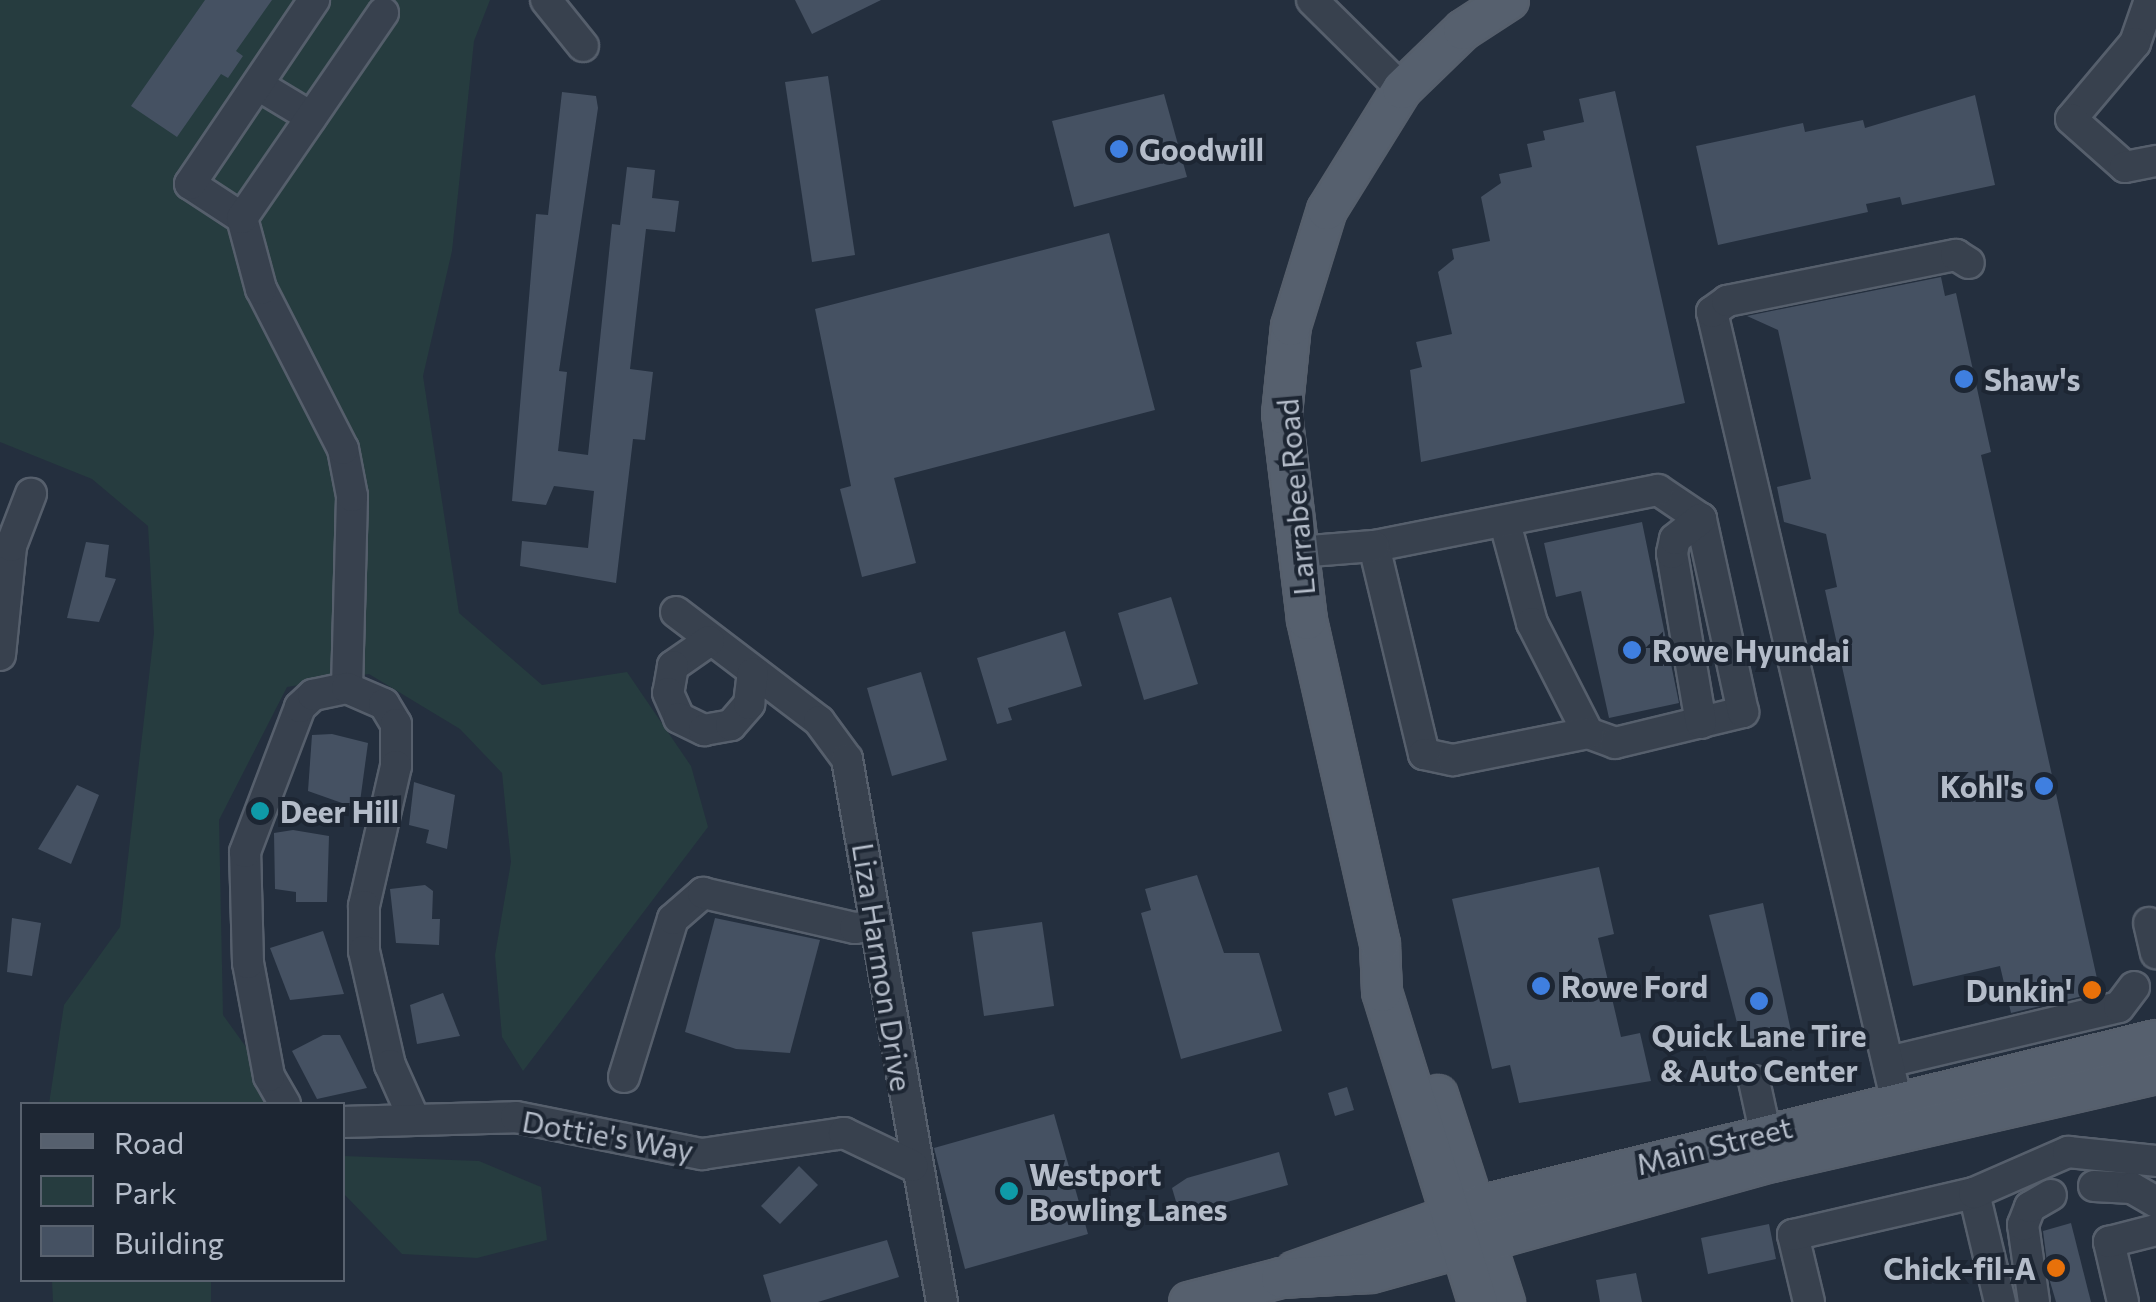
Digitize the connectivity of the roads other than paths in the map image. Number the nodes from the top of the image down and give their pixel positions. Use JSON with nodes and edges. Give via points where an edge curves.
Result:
{"nodes":[{"id":1,"x":314,"y":0,"type":"edge"},
{"id":2,"x":546,"y":0,"type":"edge"},
{"id":3,"x":1312,"y":0,"type":"edge"},
{"id":4,"x":1509,"y":0,"type":"edge"},
{"id":5,"x":2150,"y":0,"type":"edge"},
{"id":6,"x":383,"y":13,"type":"dead end"},
{"id":7,"x":584,"y":46,"type":"dead end"},
{"id":8,"x":258,"y":84,"type":"junction"},
{"id":9,"x":1402,"y":89,"type":"junction"},
{"id":10,"x":311,"y":118,"type":"junction"},
{"id":11,"x":2156,"y":161,"type":"edge"},
{"id":12,"x":242,"y":218,"type":"junction"},
{"id":13,"x":1969,"y":263,"type":"dead end"},
{"id":14,"x":31,"y":494,"type":"dead end"},
{"id":15,"x":1701,"y":519,"type":"junction"},
{"id":16,"x":1505,"y":523,"type":"junction"},
{"id":17,"x":1374,"y":546,"type":"junction"},
{"id":18,"x":1296,"y":552,"type":"junction"},
{"id":19,"x":2,"y":603,"type":"edge"},
{"id":20,"x":676,"y":612,"type":"dead end"},
{"id":21,"x":709,"y":641,"type":"junction"},
{"id":22,"x":0,"y":656,"type":"edge"},
{"id":23,"x":753,"y":672,"type":"junction"},
{"id":24,"x":347,"y":688,"type":"junction"},
{"id":25,"x":1701,"y":723,"type":"junction"},
{"id":26,"x":1588,"y":733,"type":"junction"},
{"id":27,"x":876,"y":926,"type":"junction"},
{"id":28,"x":2134,"y":988,"type":"dead end"},
{"id":29,"x":2156,"y":1040,"type":"edge"},
{"id":30,"x":1888,"y":1062,"type":"junction"},
{"id":31,"x":2156,"y":1074,"type":"edge"},
{"id":32,"x":624,"y":1077,"type":"dead end"},
{"id":33,"x":1754,"y":1081,"type":"dead end"},
{"id":34,"x":284,"y":1102,"type":"edge"},
{"id":35,"x":1900,"y":1116,"type":"junction"},
{"id":36,"x":414,"y":1120,"type":"junction"},
{"id":37,"x":345,"y":1122,"type":"edge"},
{"id":38,"x":1768,"y":1147,"type":"junction"},
{"id":39,"x":2156,"y":1161,"type":"edge"},
{"id":40,"x":913,"y":1166,"type":"junction"},
{"id":41,"x":2094,"y":1186,"type":"dead end"},
{"id":42,"x":1974,"y":1193,"type":"junction"},
{"id":43,"x":2052,"y":1195,"type":"dead end"},
{"id":44,"x":2156,"y":1202,"type":"edge"},
{"id":45,"x":1466,"y":1226,"type":"junction"},
{"id":46,"x":2156,"y":1230,"type":"edge"},
{"id":47,"x":1267,"y":1292,"type":"edge"},
{"id":48,"x":1200,"y":1300,"type":"edge"},
{"id":49,"x":942,"y":1302,"type":"edge"},
{"id":50,"x":1478,"y":1302,"type":"edge"},
{"id":51,"x":1504,"y":1302,"type":"edge"},
{"id":52,"x":1809,"y":1302,"type":"edge"},
{"id":53,"x":2000,"y":1302,"type":"edge"},
{"id":54,"x":2034,"y":1302,"type":"edge"},
{"id":55,"x":2123,"y":1302,"type":"edge"}],
"edges":[{"from":1,"to":8,"type":"street"},
{"from":2,"to":7,"type":"street"},
{"from":3,"to":9,"type":"street"},
{"from":4,"to":9,"type":"main road","name":"Larrabee Road","via":[[1464,30]]},
{"from":5,"to":11,"type":"street","via":[[2135,44],[2071,119],[2125,167]]},
{"from":6,"to":10,"type":"street"},
{"from":8,"to":10,"type":"street"},
{"from":8,"to":12,"type":"street","via":[[190,184]]},
{"from":9,"to":18,"type":"main road","name":"Larrabee Road","via":[[1327,210],[1291,326],[1282,414]]},
{"from":10,"to":12,"type":"street"},
{"from":12,"to":24,"type":"street","via":[[260,289],[343,448],[352,496]]},
{"from":13,"to":30,"type":"street","via":[[1956,255],[1728,301],[1712,312]]},
{"from":14,"to":19,"type":"street","via":[[11,546]]},
{"from":15,"to":16,"type":"street","via":[[1658,490]]},
{"from":15,"to":25,"type":"street","via":[[1675,540],[1672,553]]},
{"from":15,"to":25,"type":"street","via":[[1744,712]]},
{"from":16,"to":17,"type":"street"},
{"from":16,"to":26,"type":"street","via":[[1532,623]]},
{"from":17,"to":18,"type":"street"},
{"from":17,"to":26,"type":"street","via":[[1424,754],[1453,760]]},
{"from":18,"to":45,"type":"main road","name":"Larrabee Road","via":[[1380,944],[1400,972]]},
{"from":19,"to":22,"type":"street"},
{"from":20,"to":21,"type":"street","name":"Liza Harmon Drive"},
{"from":21,"to":23,"type":"street","name":"Liza Harmon Drive"},
{"from":21,"to":23,"type":"street","via":[[682,656],[668,679],[672,706],[690,726],[718,729],[742,716]]},
{"from":23,"to":27,"type":"street","name":"Liza Harmon Drive","via":[[819,721],[847,759]]},
{"from":24,"to":34,"type":"street","via":[[312,695],[300,706],[246,852],[248,963],[263,1054]]},
{"from":24,"to":36,"type":"street","via":[[384,704],[396,724],[396,766],[364,906],[364,951],[390,1065]]},
{"from":25,"to":26,"type":"street","via":[[1614,743]]},
{"from":27,"to":32,"type":"street","via":[[702,892],[674,919]]},
{"from":27,"to":40,"type":"street","name":"Liza Harmon Drive"},
{"from":28,"to":30,"type":"street","via":[[2119,1008]]},
{"from":29,"to":35,"type":"main road","name":"Main Street"},
{"from":30,"to":35,"type":"street"},
{"from":31,"to":35,"type":"main road","name":"Main Street"},
{"from":33,"to":38,"type":"street"},
{"from":35,"to":38,"type":"main road","name":"Main Street"},
{"from":36,"to":37,"type":"street","name":"Dottie's Way"},
{"from":36,"to":40,"type":"street","name":"Dottie's Way","via":[[516,1117],[702,1154],[844,1133]]},
{"from":38,"to":45,"type":"main road","name":"Main Street"},
{"from":39,"to":42,"type":"street","via":[[2068,1152]]},
{"from":40,"to":49,"type":"street","name":"Liza Harmon Drive"},
{"from":41,"to":44,"type":"street","via":[[2132,1188]]},
{"from":42,"to":52,"type":"street","via":[[1793,1235]]},
{"from":42,"to":53,"type":"street"},
{"from":43,"to":54,"type":"street","via":[[2030,1206],[2022,1225]]},
{"from":45,"to":47,"type":"main road","name":"Main Street","via":[[1372,1273],[1325,1276]]},
{"from":45,"to":47,"type":"main road","name":"Main Street","via":[[1334,1251]]},
{"from":45,"to":50,"type":"main road","name":"Larrabee Road"},
{"from":45,"to":51,"type":"main road","name":"Larrabee Road"},
{"from":46,"to":55,"type":"street","via":[[2109,1242]]},
{"from":47,"to":48,"type":"main road","name":"Main Street"}]}
